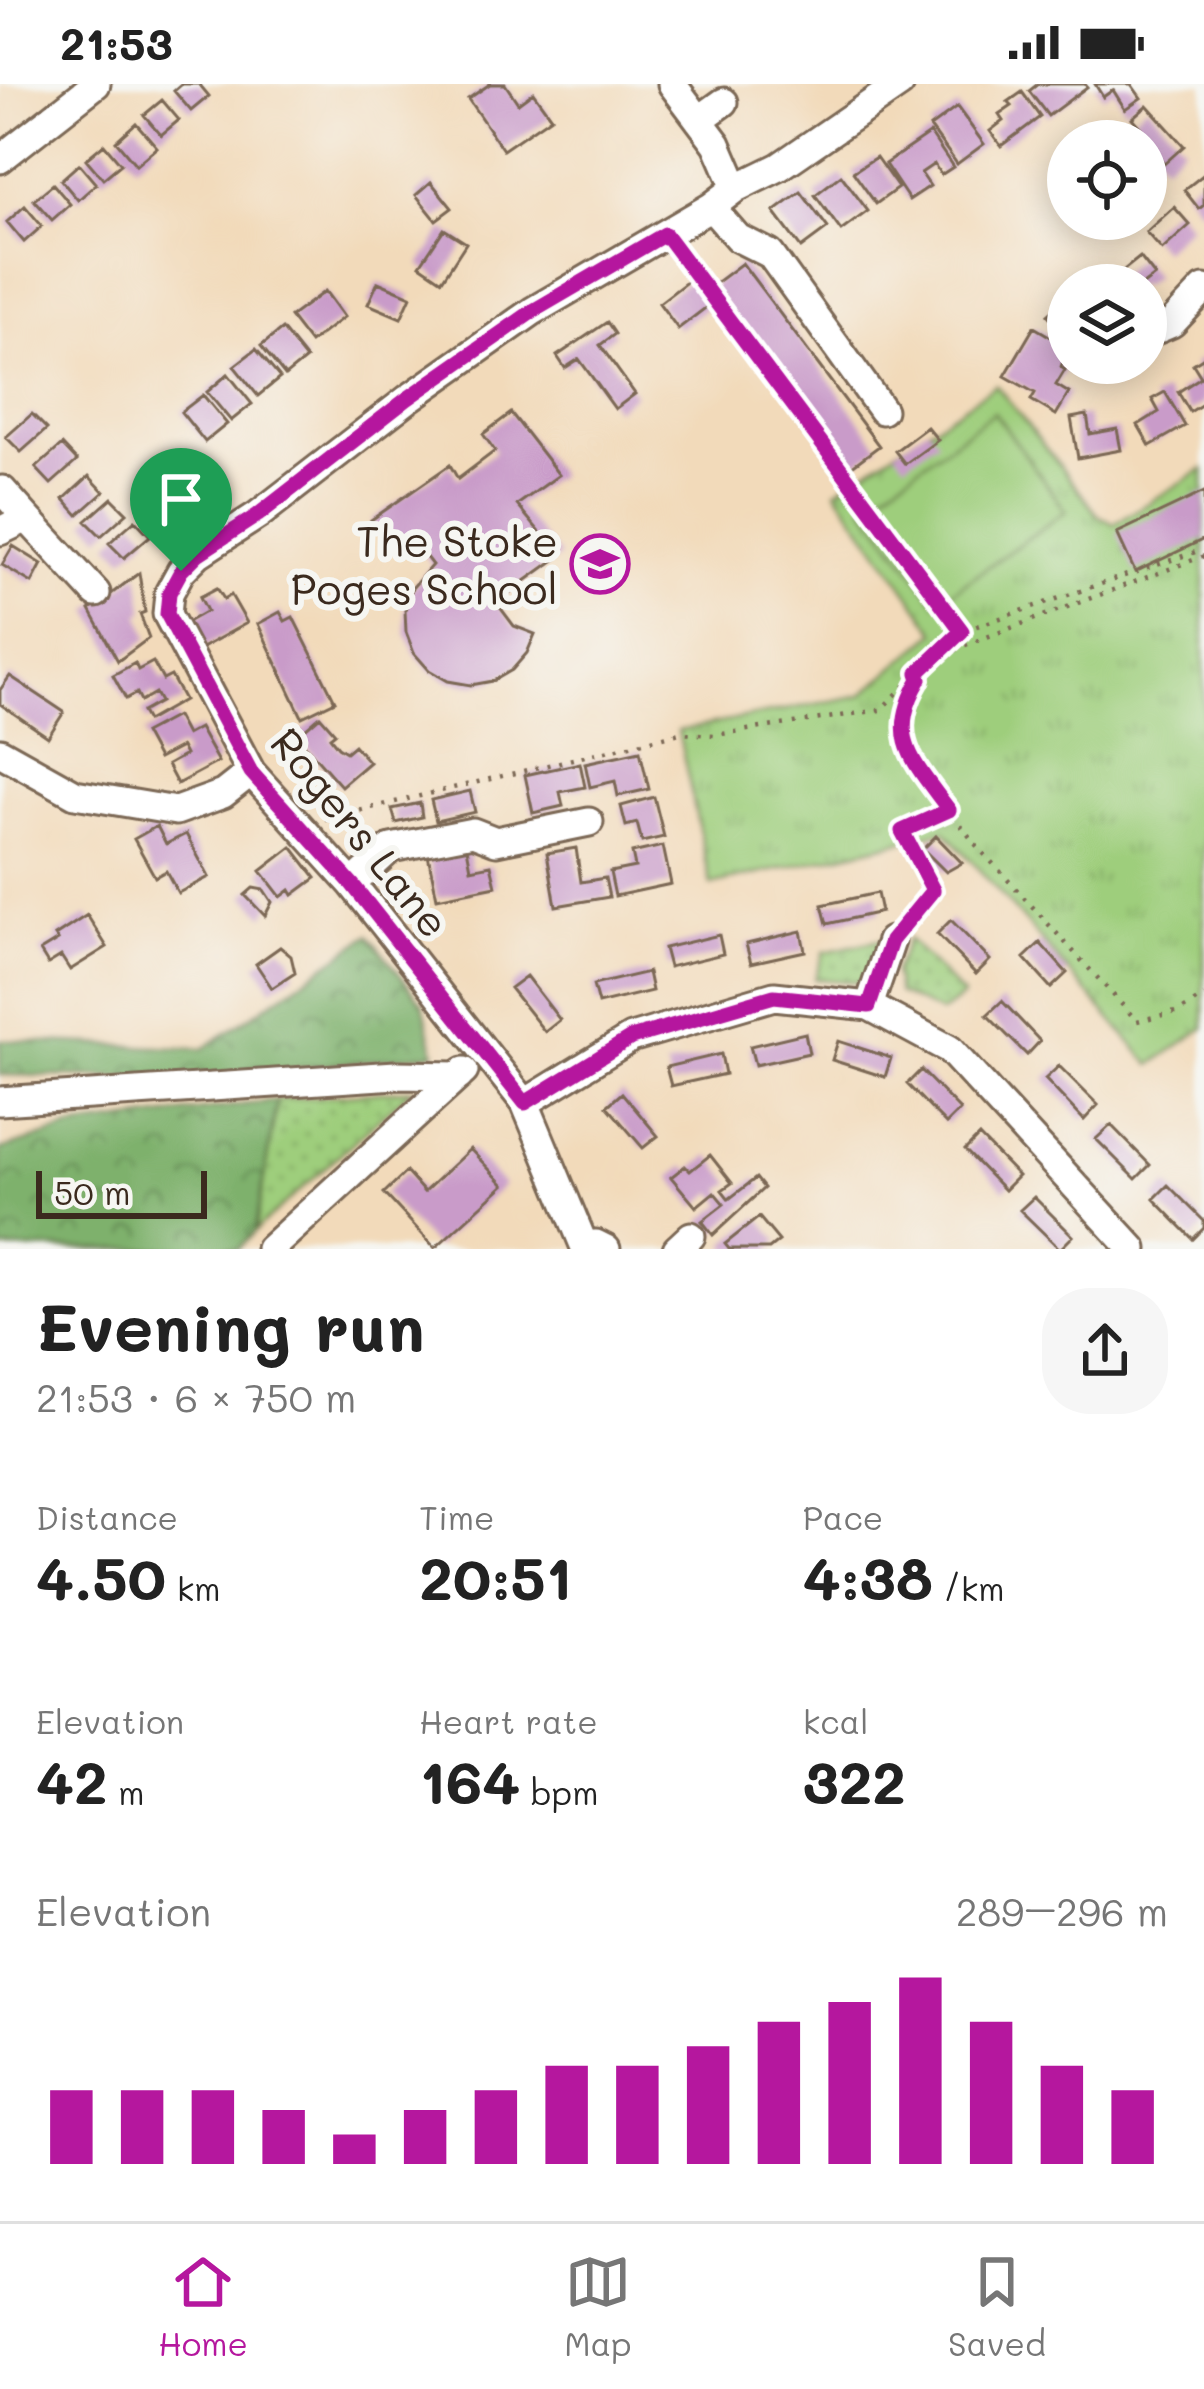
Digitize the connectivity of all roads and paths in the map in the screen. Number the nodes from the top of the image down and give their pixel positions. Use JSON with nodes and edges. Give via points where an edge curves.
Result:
{"nodes":[{"id":1,"x":96,"y":84,"type":"edge"},
{"id":2,"x":672,"y":84,"type":"edge"},
{"id":3,"x":900,"y":84,"type":"edge"},
{"id":4,"x":724,"y":102,"type":"dead end"},
{"id":5,"x":699,"y":120,"type":"junction"},
{"id":6,"x":0,"y":159,"type":"edge"},
{"id":7,"x":736,"y":188,"type":"junction"},
{"id":8,"x":711,"y":207,"type":"junction"},
{"id":9,"x":665,"y":234,"type":"junction"},
{"id":10,"x":1204,"y":289,"type":"edge"},
{"id":11,"x":1167,"y":324,"type":"edge"},
{"id":12,"x":882,"y":410,"type":"dead end"},
{"id":13,"x":2,"y":490,"type":"edge"},
{"id":14,"x":27,"y":518,"type":"junction"},
{"id":15,"x":0,"y":531,"type":"edge"},
{"id":16,"x":1204,"y":553,"type":"edge"},
{"id":17,"x":96,"y":593,"type":"dead end"},
{"id":18,"x":962,"y":631,"type":"junction"},
{"id":19,"x":919,"y":676,"type":"junction"},
{"id":20,"x":0,"y":752,"type":"edge"},
{"id":21,"x":251,"y":772,"type":"junction"},
{"id":22,"x":949,"y":810,"type":"junction"},
{"id":23,"x":589,"y":822,"type":"dead end"},
{"id":24,"x":308,"y":839,"type":"junction"},
{"id":25,"x":352,"y":884,"type":"junction"},
{"id":26,"x":891,"y":941,"type":"joint"},
{"id":27,"x":1204,"y":996,"type":"edge"},
{"id":28,"x":869,"y":1006,"type":"junction"},
{"id":29,"x":484,"y":1051,"type":"junction"},
{"id":30,"x":459,"y":1076,"type":"junction"},
{"id":31,"x":0,"y":1101,"type":"edge"},
{"id":32,"x":525,"y":1103,"type":"junction"},
{"id":33,"x":592,"y":1248,"type":"edge"},
{"id":34,"x":270,"y":1249,"type":"edge"},
{"id":35,"x":1133,"y":1249,"type":"edge"}],
"edges":[{"from":1,"to":6,"type":"street"},
{"from":2,"to":5,"type":"street"},
{"from":3,"to":7,"type":"street","name":"Rogers Lane"},
{"from":4,"to":5,"type":"street"},
{"from":5,"to":7,"type":"street"},
{"from":7,"to":8,"type":"street","name":"Rogers Lane"},
{"from":8,"to":9,"type":"street","name":"Rogers Lane"},
{"from":8,"to":12,"type":"street","via":[[738,238],[770,254]]},
{"from":9,"to":18,"type":"path"},
{"from":9,"to":21,"type":"street","name":"Rogers Lane","via":[[533,311],[181,571],[167,614]]},
{"from":10,"to":11,"type":"street"},
{"from":13,"to":14,"type":"street"},
{"from":14,"to":15,"type":"street"},
{"from":14,"to":17,"type":"street"},
{"from":16,"to":18,"type":"path"},
{"from":16,"to":19,"type":"path","via":[[960,647]]},
{"from":18,"to":19,"type":"path"},
{"from":19,"to":22,"type":"path","via":[[902,708],[902,737]]},
{"from":19,"to":24,"type":"path","via":[[880,710],[680,733],[313,822]]},
{"from":20,"to":21,"type":"street","via":[[75,794],[176,811],[223,794]]},
{"from":21,"to":24,"type":"street","name":"Rogers Lane"},
{"from":22,"to":26,"type":"path","via":[[902,831],[933,890]]},
{"from":22,"to":27,"type":"path","via":[[1137,1021]]},
{"from":23,"to":25,"type":"street","via":[[496,841],[473,832],[392,848]]},
{"from":24,"to":25,"type":"street","name":"Rogers Lane"},
{"from":25,"to":29,"type":"street","name":"Rogers Lane"},
{"from":26,"to":28,"type":"street"},
{"from":28,"to":32,"type":"street","via":[[774,996],[631,1038]]},
{"from":28,"to":35,"type":"street","via":[[950,1048]]},
{"from":29,"to":30,"type":"street"},
{"from":29,"to":32,"type":"street","name":"Rogers Lane"},
{"from":30,"to":31,"type":"street"},
{"from":30,"to":34,"type":"street"},
{"from":32,"to":33,"type":"street","name":"Rogers Lane"}]}
